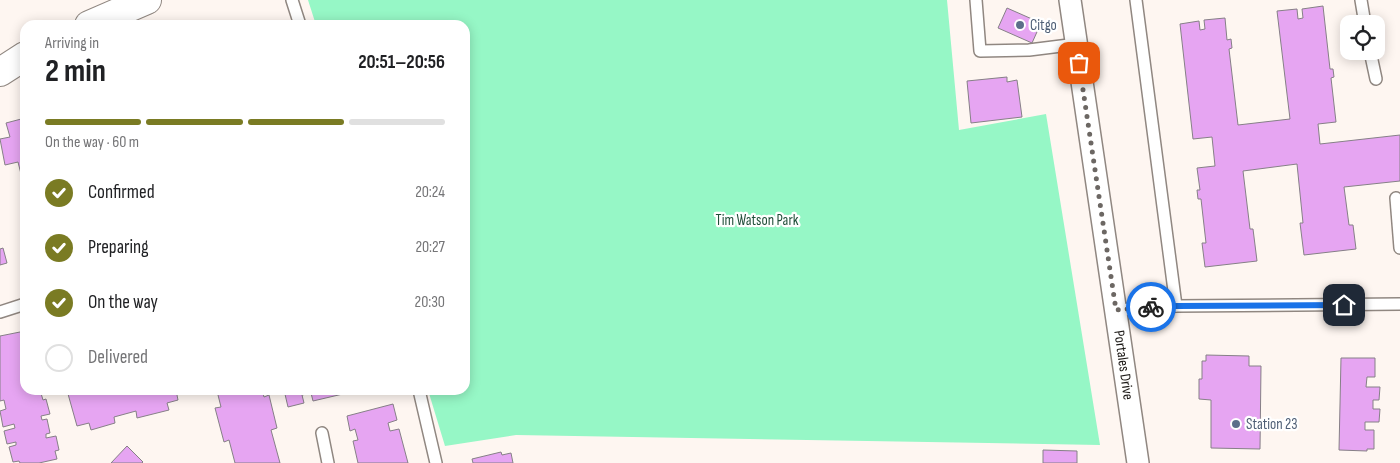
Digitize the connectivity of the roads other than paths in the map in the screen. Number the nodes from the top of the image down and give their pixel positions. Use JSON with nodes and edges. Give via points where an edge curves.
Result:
{"nodes":[{"id":1,"x":147,"y":0,"type":"edge"},
{"id":2,"x":292,"y":0,"type":"edge"},
{"id":3,"x":976,"y":0,"type":"edge"},
{"id":4,"x":1070,"y":0,"type":"edge"},
{"id":5,"x":1136,"y":0,"type":"edge"},
{"id":6,"x":1361,"y":0,"type":"edge"},
{"id":7,"x":1364,"y":15,"type":"edge"},
{"id":8,"x":101,"y":20,"type":"edge"},
{"id":9,"x":298,"y":20,"type":"edge"},
{"id":10,"x":1076,"y":44,"type":"junction"},
{"id":11,"x":20,"y":59,"type":"edge"},
{"id":12,"x":1372,"y":60,"type":"edge"},
{"id":13,"x":0,"y":72,"type":"edge"},
{"id":14,"x":1376,"y":79,"type":"dead end"},
{"id":15,"x":1396,"y":198,"type":"dead end"},
{"id":16,"x":1400,"y":248,"type":"edge"},
{"id":17,"x":1400,"y":304,"type":"edge"},
{"id":18,"x":20,"y":306,"type":"edge"},
{"id":19,"x":1176,"y":306,"type":"junction"},
{"id":20,"x":1116,"y":310,"type":"junction"},
{"id":21,"x":0,"y":312,"type":"edge"},
{"id":22,"x":420,"y":395,"type":"edge"},
{"id":23,"x":322,"y":433,"type":"dead end"},
{"id":24,"x":328,"y":463,"type":"edge"},
{"id":25,"x":436,"y":463,"type":"edge"},
{"id":26,"x":1138,"y":463,"type":"edge"}],
"edges":[{"from":1,"to":8,"type":"street"},
{"from":2,"to":9,"type":"lane"},
{"from":3,"to":10,"type":"lane","via":[[980,51],[1029,50]]},
{"from":4,"to":10,"type":"street","name":"Portales Drive"},
{"from":5,"to":19,"type":"lane"},
{"from":6,"to":7,"type":"lane"},
{"from":10,"to":20,"type":"street","name":"Portales Drive"},
{"from":11,"to":13,"type":"street"},
{"from":12,"to":14,"type":"lane"},
{"from":15,"to":16,"type":"lane"},
{"from":17,"to":19,"type":"lane"},
{"from":18,"to":21,"type":"lane"},
{"from":19,"to":20,"type":"lane"},
{"from":20,"to":26,"type":"street","name":"Portales Drive"},
{"from":22,"to":25,"type":"lane"},
{"from":23,"to":24,"type":"lane"}]}
